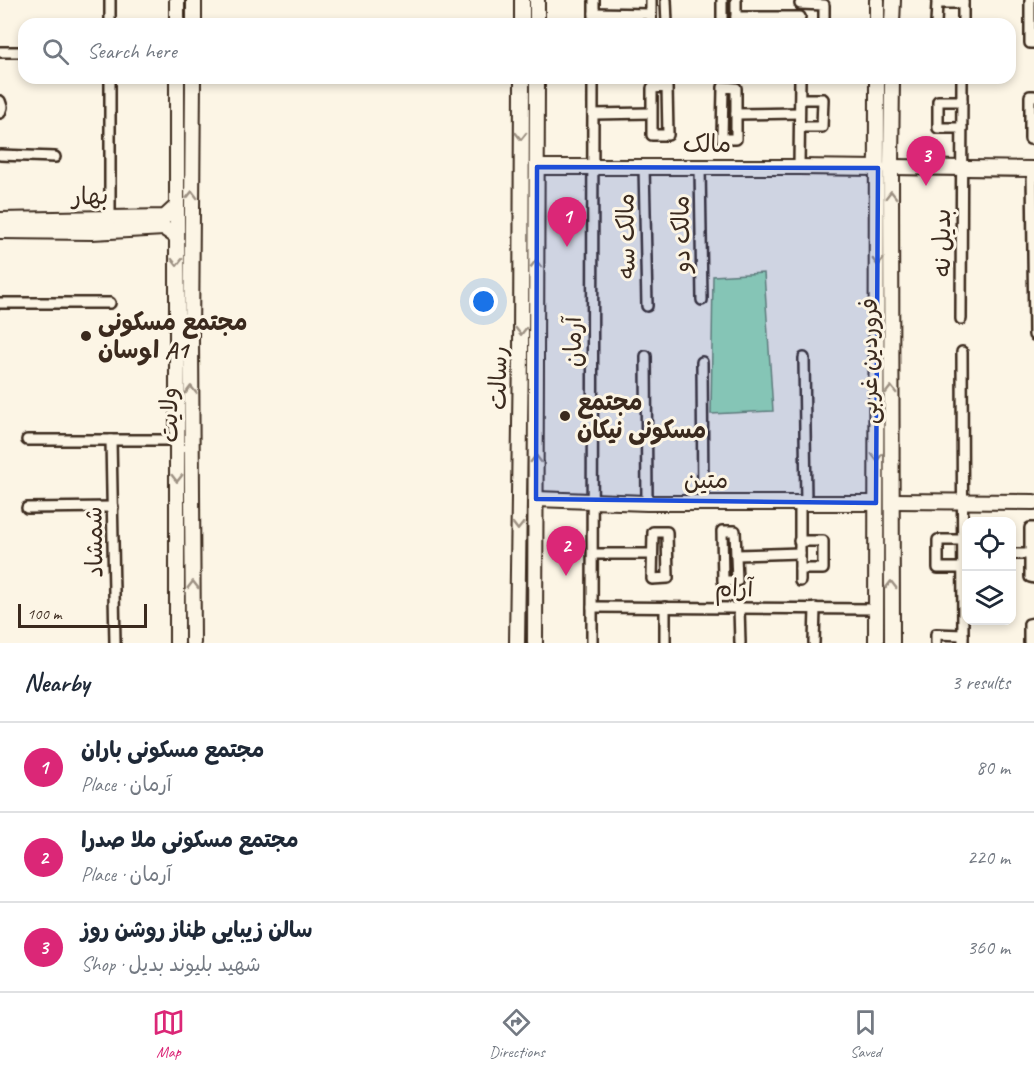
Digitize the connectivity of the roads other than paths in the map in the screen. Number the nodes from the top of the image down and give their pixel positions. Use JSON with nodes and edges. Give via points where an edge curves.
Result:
{"nodes":[{"id":1,"x":110,"y":0,"type":"edge"},
{"id":2,"x":177,"y":0,"type":"edge"},
{"id":3,"x":194,"y":0,"type":"edge"},
{"id":4,"x":522,"y":0,"type":"edge"},
{"id":5,"x":537,"y":0,"type":"edge"},
{"id":6,"x":594,"y":0,"type":"edge"},
{"id":7,"x":651,"y":0,"type":"edge"},
{"id":8,"x":666,"y":0,"type":"edge"},
{"id":9,"x":722,"y":0,"type":"edge"},
{"id":10,"x":736,"y":0,"type":"edge"},
{"id":11,"x":876,"y":0,"type":"edge"},
{"id":12,"x":892,"y":0,"type":"edge"},
{"id":13,"x":1030,"y":0,"type":"edge"},
{"id":14,"x":963,"y":1,"type":"edge"},
{"id":15,"x":800,"y":2,"type":"edge"},
{"id":16,"x":594,"y":13,"type":"junction"},
{"id":17,"x":110,"y":18,"type":"edge"},
{"id":18,"x":177,"y":18,"type":"edge"},
{"id":19,"x":194,"y":18,"type":"edge"},
{"id":20,"x":522,"y":18,"type":"edge"},
{"id":21,"x":537,"y":18,"type":"edge"},
{"id":22,"x":594,"y":18,"type":"edge"},
{"id":23,"x":642,"y":18,"type":"edge"},
{"id":24,"x":651,"y":18,"type":"edge"},
{"id":25,"x":667,"y":18,"type":"edge"},
{"id":26,"x":722,"y":18,"type":"edge"},
{"id":27,"x":736,"y":18,"type":"edge"},
{"id":28,"x":800,"y":18,"type":"edge"},
{"id":29,"x":824,"y":18,"type":"edge"},
{"id":30,"x":877,"y":18,"type":"edge"},
{"id":31,"x":892,"y":18,"type":"edge"},
{"id":32,"x":936,"y":18,"type":"edge"},
{"id":33,"x":963,"y":18,"type":"edge"},
{"id":34,"x":1034,"y":43,"type":"edge"},
{"id":35,"x":0,"y":52,"type":"edge"},
{"id":36,"x":18,"y":52,"type":"edge"},
{"id":37,"x":110,"y":84,"type":"edge"},
{"id":38,"x":177,"y":84,"type":"edge"},
{"id":39,"x":193,"y":84,"type":"edge"},
{"id":40,"x":522,"y":84,"type":"edge"},
{"id":41,"x":537,"y":84,"type":"edge"},
{"id":42,"x":593,"y":84,"type":"edge"},
{"id":43,"x":800,"y":84,"type":"edge"},
{"id":44,"x":877,"y":84,"type":"edge"},
{"id":45,"x":891,"y":84,"type":"edge"},
{"id":46,"x":962,"y":84,"type":"edge"},
{"id":47,"x":1034,"y":96,"type":"edge"},
{"id":48,"x":800,"y":99,"type":"junction"},
{"id":49,"x":0,"y":101,"type":"edge"},
{"id":50,"x":962,"y":101,"type":"junction"},
{"id":51,"x":0,"y":113,"type":"edge"},
{"id":52,"x":651,"y":113,"type":"junction"},
{"id":53,"x":800,"y":113,"type":"junction"},
{"id":54,"x":593,"y":114,"type":"junction"},
{"id":55,"x":736,"y":114,"type":"junction"},
{"id":56,"x":800,"y":127,"type":"junction"},
{"id":57,"x":962,"y":128,"type":"junction"},
{"id":58,"x":1034,"y":139,"type":"edge"},
{"id":59,"x":0,"y":154,"type":"edge"},
{"id":60,"x":55,"y":157,"type":"dead end"},
{"id":61,"x":644,"y":166,"type":"junction"},
{"id":62,"x":700,"y":166,"type":"junction"},
{"id":63,"x":537,"y":167,"type":"junction"},
{"id":64,"x":594,"y":167,"type":"junction"},
{"id":65,"x":799,"y":167,"type":"junction"},
{"id":66,"x":884,"y":168,"type":"junction"},
{"id":67,"x":962,"y":168,"type":"junction"},
{"id":68,"x":1033,"y":169,"type":"edge"},
{"id":69,"x":177,"y":206,"type":"junction"},
{"id":70,"x":0,"y":220,"type":"edge"},
{"id":71,"x":110,"y":224,"type":"junction"},
{"id":72,"x":0,"y":231,"type":"edge"},
{"id":73,"x":177,"y":237,"type":"junction"},
{"id":74,"x":702,"y":300,"type":"dead end"},
{"id":75,"x":0,"y":303,"type":"edge"},
{"id":76,"x":110,"y":303,"type":"dead end"},
{"id":77,"x":646,"y":306,"type":"dead end"},
{"id":78,"x":961,"y":319,"type":"dead end"},
{"id":79,"x":1034,"y":335,"type":"edge"},
{"id":80,"x":962,"y":352,"type":"dead end"},
{"id":81,"x":646,"y":356,"type":"dead end"},
{"id":82,"x":804,"y":358,"type":"dead end"},
{"id":83,"x":702,"y":362,"type":"dead end"},
{"id":84,"x":27,"y":440,"type":"dead end"},
{"id":85,"x":111,"y":440,"type":"junction"},
{"id":86,"x":177,"y":441,"type":"junction"},
{"id":87,"x":536,"y":499,"type":"junction"},
{"id":88,"x":593,"y":501,"type":"junction"},
{"id":89,"x":892,"y":501,"type":"junction"},
{"id":90,"x":962,"y":501,"type":"junction"},
{"id":91,"x":1034,"y":502,"type":"edge"},
{"id":92,"x":647,"y":503,"type":"junction"},
{"id":93,"x":703,"y":503,"type":"junction"},
{"id":94,"x":802,"y":503,"type":"junction"},
{"id":95,"x":876,"y":503,"type":"junction"},
{"id":96,"x":113,"y":507,"type":"junction"},
{"id":97,"x":27,"y":508,"type":"dead end"},
{"id":98,"x":962,"y":517,"type":"edge"},
{"id":99,"x":1034,"y":528,"type":"edge"},
{"id":100,"x":962,"y":540,"type":"edge"},
{"id":101,"x":800,"y":541,"type":"junction"},
{"id":102,"x":800,"y":553,"type":"junction"},
{"id":103,"x":593,"y":554,"type":"junction"},
{"id":104,"x":652,"y":554,"type":"junction"},
{"id":105,"x":1016,"y":554,"type":"edge"},
{"id":106,"x":1030,"y":554,"type":"junction"},
{"id":107,"x":737,"y":555,"type":"junction"},
{"id":108,"x":962,"y":568,"type":"edge"},
{"id":109,"x":800,"y":569,"type":"junction"},
{"id":110,"x":962,"y":571,"type":"edge"},
{"id":111,"x":1034,"y":578,"type":"edge"},
{"id":112,"x":800,"y":581,"type":"dead end"},
{"id":113,"x":592,"y":607,"type":"junction"},
{"id":114,"x":665,"y":607,"type":"junction"},
{"id":115,"x":739,"y":608,"type":"junction"},
{"id":116,"x":815,"y":608,"type":"junction"},
{"id":117,"x":876,"y":609,"type":"junction"},
{"id":118,"x":1034,"y":623,"type":"edge"},
{"id":119,"x":963,"y":639,"type":"edge"},
{"id":120,"x":115,"y":643,"type":"edge"},
{"id":121,"x":177,"y":643,"type":"edge"},
{"id":122,"x":193,"y":643,"type":"edge"},
{"id":123,"x":517,"y":643,"type":"edge"},
{"id":124,"x":535,"y":643,"type":"edge"},
{"id":125,"x":592,"y":643,"type":"edge"},
{"id":126,"x":665,"y":643,"type":"edge"},
{"id":127,"x":740,"y":643,"type":"edge"},
{"id":128,"x":814,"y":643,"type":"edge"},
{"id":129,"x":876,"y":643,"type":"edge"},
{"id":130,"x":892,"y":643,"type":"edge"},
{"id":131,"x":936,"y":643,"type":"edge"},
{"id":132,"x":1029,"y":643,"type":"edge"}],
"edges":[{"from":1,"to":17,"type":"street"},
{"from":2,"to":18,"type":"street"},
{"from":3,"to":19,"type":"street"},
{"from":4,"to":20,"type":"street"},
{"from":5,"to":21,"type":"street"},
{"from":6,"to":16,"type":"street"},
{"from":7,"to":24,"type":"street"},
{"from":8,"to":25,"type":"street"},
{"from":9,"to":26,"type":"street"},
{"from":10,"to":27,"type":"street"},
{"from":11,"to":30,"type":"street"},
{"from":12,"to":31,"type":"street"},
{"from":13,"to":34,"type":"street","via":[[1030,43]]},
{"from":14,"to":32,"type":"street","via":[[937,3]]},
{"from":14,"to":33,"type":"street"},
{"from":15,"to":28,"type":"street"},
{"from":15,"to":29,"type":"street","via":[[824,5]]},
{"from":16,"to":22,"type":"street"},
{"from":16,"to":23,"type":"street"},
{"from":35,"to":36,"type":"street"},
{"from":37,"to":71,"type":"street"},
{"from":38,"to":69,"type":"street","name":"ولایت"},
{"from":122,"to":39,"type":"street","name":"ولایت","one_way":true},
{"from":40,"to":123,"type":"street","name":"رسالت","one_way":true},
{"from":41,"to":63,"type":"street","name":"رسالت"},
{"from":42,"to":54,"type":"street","name":"آرمان"},
{"from":43,"to":48,"type":"street"},
{"from":44,"to":66,"type":"street","name":"فروردین غربی"},
{"from":45,"to":66,"type":"street","name":"فروردین غربی"},
{"from":46,"to":50,"type":"street","name":"بدیل نه"},
{"from":47,"to":58,"type":"street","via":[[1030,96],[1030,139]]},
{"from":48,"to":53,"type":"street"},
{"from":48,"to":56,"type":"street","via":[[823,99],[822,127]]},
{"from":49,"to":51,"type":"street"},
{"from":50,"to":57,"type":"street","name":"بدیل نه"},
{"from":50,"to":57,"type":"street","via":[[938,101],[938,128]]},
{"from":52,"to":52,"type":"street","via":[[652,135],[668,135],[667,87],[652,88]]},
{"from":52,"to":54,"type":"street"},
{"from":53,"to":55,"type":"street"},
{"from":53,"to":56,"type":"street"},
{"from":54,"to":64,"type":"street","name":"آرمان"},
{"from":55,"to":55,"type":"street","via":[[736,139],[722,139],[723,87],[736,88]]},
{"from":56,"to":65,"type":"street"},
{"from":57,"to":67,"type":"street","name":"بدیل نه"},
{"from":59,"to":60,"type":"street"},
{"from":61,"to":62,"type":"street","name":"مالک"},
{"from":61,"to":64,"type":"street","name":"مالک"},
{"from":61,"to":77,"type":"street","name":"مالک سه"},
{"from":62,"to":65,"type":"street","name":"مالک"},
{"from":62,"to":74,"type":"street","name":"مالک دو"},
{"from":63,"to":64,"type":"street","name":"مالک"},
{"from":87,"to":63,"type":"street","name":"رسالت","one_way":true},
{"from":64,"to":88,"type":"street","name":"آرمان"},
{"from":65,"to":66,"type":"street","name":"مالک"},
{"from":66,"to":67,"type":"street","name":"مالک"},
{"from":89,"to":66,"type":"street","name":"فروردین غربی","one_way":true},
{"from":66,"to":95,"type":"street","name":"فروردین غربی","one_way":true},
{"from":67,"to":68,"type":"street","name":"مالک"},
{"from":67,"to":78,"type":"street","name":"بدیل نه"},
{"from":68,"to":79,"type":"street"},
{"from":69,"to":71,"type":"street","name":"بهار","via":[[165,217]]},
{"from":69,"to":73,"type":"street","name":"ولایت"},
{"from":70,"to":71,"type":"street","name":"بهار"},
{"from":71,"to":72,"type":"street","name":"بهار"},
{"from":71,"to":73,"type":"street","name":"بهار","via":[[164,228]]},
{"from":73,"to":86,"type":"street","name":"ولایت","one_way":true},
{"from":75,"to":76,"type":"street"},
{"from":80,"to":90,"type":"street"},
{"from":81,"to":92,"type":"street"},
{"from":82,"to":94,"type":"street"},
{"from":83,"to":93,"type":"street"},
{"from":84,"to":85,"type":"street"},
{"from":85,"to":86,"type":"street"},
{"from":85,"to":96,"type":"street","name":"شمشاد"},
{"from":86,"to":121,"type":"street","name":"ولایت","one_way":true},
{"from":87,"to":88,"type":"street","name":"متین"},
{"from":87,"to":124,"type":"street","name":"رسالت"},
{"from":88,"to":92,"type":"street","name":"متین"},
{"from":88,"to":103,"type":"street","name":"آرمان"},
{"from":89,"to":90,"type":"street"},
{"from":130,"to":89,"type":"street","name":"فروردین غربی","one_way":true},
{"from":90,"to":91,"type":"street"},
{"from":90,"to":98,"type":"street"},
{"from":92,"to":93,"type":"street","name":"متین"},
{"from":93,"to":94,"type":"street","name":"متین"},
{"from":94,"to":95,"type":"street","name":"متین"},
{"from":94,"to":101,"type":"street"},
{"from":95,"to":117,"type":"street","name":"فروردین غربی"},
{"from":96,"to":97,"type":"street"},
{"from":96,"to":120,"type":"street","name":"شمشاد"},
{"from":99,"to":106,"type":"street","via":[[1030,528]]},
{"from":100,"to":108,"type":"street","via":[[938,540],[938,568]]},
{"from":101,"to":102,"type":"street"},
{"from":101,"to":109,"type":"street","via":[[823,541],[823,569]]},
{"from":102,"to":107,"type":"street"},
{"from":102,"to":109,"type":"street"},
{"from":103,"to":104,"type":"street"},
{"from":103,"to":113,"type":"street","name":"آرمان"},
{"from":104,"to":104,"type":"street","via":[[652,579],[668,578],[667,532],[653,531]]},
{"from":105,"to":106,"type":"street"},
{"from":106,"to":111,"type":"street","via":[[1030,577]]},
{"from":107,"to":107,"type":"street","via":[[737,581],[723,581],[722,531],[735,531]]},
{"from":109,"to":112,"type":"street"},
{"from":110,"to":119,"type":"street"},
{"from":113,"to":114,"type":"street","name":"آرام"},
{"from":113,"to":125,"type":"street","name":"آرمان"},
{"from":114,"to":115,"type":"street","name":"آرام"},
{"from":114,"to":126,"type":"street"},
{"from":115,"to":116,"type":"street","name":"آرام"},
{"from":115,"to":127,"type":"street"},
{"from":116,"to":117,"type":"street","name":"آرام"},
{"from":116,"to":128,"type":"street"},
{"from":117,"to":129,"type":"street","name":"فروردین غربی"},
{"from":118,"to":132,"type":"street","via":[[1029,624]]},
{"from":119,"to":131,"type":"street","via":[[936,634]]}]}
